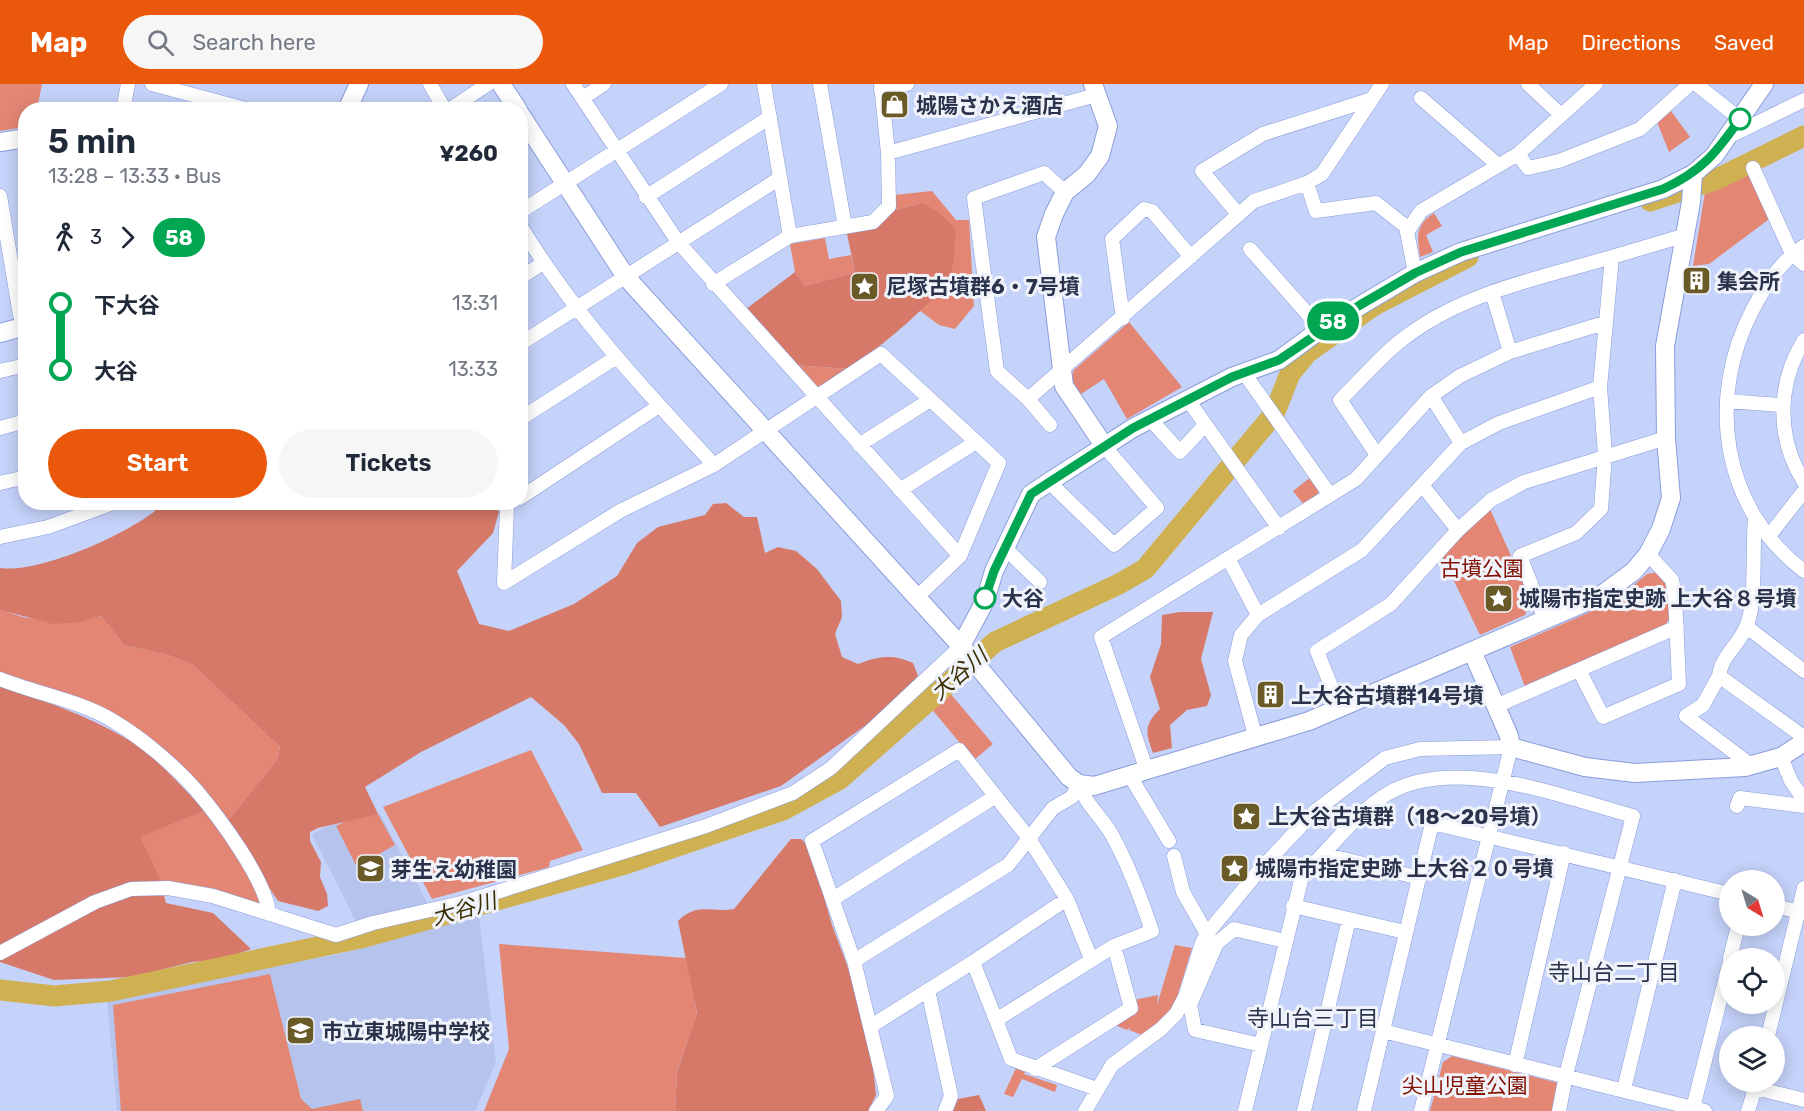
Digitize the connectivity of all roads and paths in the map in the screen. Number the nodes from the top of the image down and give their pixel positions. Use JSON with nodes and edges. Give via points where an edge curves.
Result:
{"nodes":[{"id":1,"x":128,"y":84,"type":"edge"},
{"id":2,"x":152,"y":84,"type":"edge"},
{"id":3,"x":359,"y":84,"type":"edge"},
{"id":4,"x":430,"y":84,"type":"edge"},
{"id":5,"x":488,"y":84,"type":"edge"},
{"id":6,"x":501,"y":84,"type":"edge"},
{"id":7,"x":573,"y":84,"type":"edge"},
{"id":8,"x":604,"y":84,"type":"edge"},
{"id":9,"x":722,"y":84,"type":"edge"},
{"id":10,"x":764,"y":84,"type":"edge"},
{"id":11,"x":820,"y":84,"type":"edge"},
{"id":12,"x":907,"y":84,"type":"edge"},
{"id":13,"x":1382,"y":84,"type":"edge"},
{"id":14,"x":1528,"y":84,"type":"edge"},
{"id":15,"x":1596,"y":84,"type":"edge"},
{"id":16,"x":1690,"y":84,"type":"edge"},
{"id":17,"x":1696,"y":84,"type":"edge"},
{"id":18,"x":1764,"y":84,"type":"edge"},
{"id":19,"x":881,"y":86,"type":"edge"},
{"id":20,"x":1094,"y":90,"type":"edge"},
{"id":21,"x":582,"y":98,"type":"junction"},
{"id":22,"x":1421,"y":98,"type":"dead end"},
{"id":23,"x":1372,"y":99,"type":"junction"},
{"id":24,"x":1804,"y":100,"type":"edge"},
{"id":25,"x":125,"y":102,"type":"edge"},
{"id":26,"x":219,"y":102,"type":"edge"},
{"id":27,"x":351,"y":102,"type":"edge"},
{"id":28,"x":442,"y":102,"type":"edge"},
{"id":29,"x":460,"y":102,"type":"edge"},
{"id":30,"x":513,"y":102,"type":"edge"},
{"id":31,"x":1561,"y":115,"type":"junction"},
{"id":32,"x":770,"y":117,"type":"junction"},
{"id":33,"x":1740,"y":119,"type":"junction"},
{"id":34,"x":528,"y":126,"type":"edge"},
{"id":35,"x":1727,"y":138,"type":"junction"},
{"id":36,"x":18,"y":139,"type":"edge"},
{"id":37,"x":0,"y":142,"type":"edge"},
{"id":38,"x":615,"y":151,"type":"junction"},
{"id":39,"x":888,"y":153,"type":"junction"},
{"id":40,"x":1518,"y":154,"type":"junction"},
{"id":41,"x":1498,"y":165,"type":"junction"},
{"id":42,"x":1753,"y":168,"type":"dead end"},
{"id":43,"x":780,"y":178,"type":"junction"},
{"id":44,"x":566,"y":183,"type":"junction"},
{"id":45,"x":1307,"y":183,"type":"junction"},
{"id":46,"x":1692,"y":185,"type":"junction"},
{"id":47,"x":1065,"y":192,"type":"junction"},
{"id":48,"x":0,"y":196,"type":"edge"},
{"id":49,"x":646,"y":197,"type":"junction"},
{"id":50,"x":528,"y":207,"type":"edge"},
{"id":51,"x":1238,"y":214,"type":"junction"},
{"id":52,"x":845,"y":227,"type":"junction"},
{"id":53,"x":1409,"y":230,"type":"junction"},
{"id":54,"x":1686,"y":235,"type":"junction"},
{"id":55,"x":790,"y":236,"type":"junction"},
{"id":56,"x":528,"y":238,"type":"edge"},
{"id":57,"x":678,"y":242,"type":"junction"},
{"id":58,"x":1250,"y":249,"type":"dead end"},
{"id":59,"x":1798,"y":250,"type":"edge"},
{"id":60,"x":1191,"y":257,"type":"junction"},
{"id":61,"x":1612,"y":257,"type":"junction"},
{"id":62,"x":543,"y":263,"type":"junction"},
{"id":63,"x":1804,"y":264,"type":"edge"},
{"id":64,"x":528,"y":273,"type":"edge"},
{"id":65,"x":1415,"y":273,"type":"junction"},
{"id":66,"x":626,"y":277,"type":"junction"},
{"id":67,"x":713,"y":284,"type":"junction"},
{"id":68,"x":1492,"y":292,"type":"junction"},
{"id":69,"x":18,"y":303,"type":"edge"},
{"id":70,"x":576,"y":308,"type":"junction"},
{"id":71,"x":1123,"y":318,"type":"junction"},
{"id":72,"x":1605,"y":323,"type":"junction"},
{"id":73,"x":18,"y":329,"type":"edge"},
{"id":74,"x":1321,"y":329,"type":"junction"},
{"id":75,"x":0,"y":333,"type":"edge"},
{"id":76,"x":528,"y":339,"type":"edge"},
{"id":77,"x":1804,"y":340,"type":"edge"},
{"id":78,"x":1510,"y":352,"type":"junction"},
{"id":79,"x":615,"y":358,"type":"junction"},
{"id":80,"x":18,"y":367,"type":"edge"},
{"id":81,"x":1063,"y":370,"type":"junction"},
{"id":82,"x":0,"y":371,"type":"edge"},
{"id":83,"x":1244,"y":373,"type":"junction"},
{"id":84,"x":1600,"y":387,"type":"junction"},
{"id":85,"x":1431,"y":396,"type":"junction"},
{"id":86,"x":817,"y":398,"type":"junction"},
{"id":87,"x":1028,"y":399,"type":"junction"},
{"id":88,"x":930,"y":400,"type":"junction"},
{"id":89,"x":1188,"y":400,"type":"junction"},
{"id":90,"x":1727,"y":401,"type":"junction"},
{"id":91,"x":1781,"y":405,"type":"junction"},
{"id":92,"x":659,"y":406,"type":"junction"},
{"id":93,"x":528,"y":414,"type":"edge"},
{"id":94,"x":1151,"y":420,"type":"junction"},
{"id":95,"x":18,"y":424,"type":"edge"},
{"id":96,"x":1050,"y":425,"type":"dead end"},
{"id":97,"x":1205,"y":425,"type":"junction"},
{"id":98,"x":0,"y":428,"type":"edge"},
{"id":99,"x":766,"y":433,"type":"junction"},
{"id":100,"x":1666,"y":438,"type":"junction"},
{"id":101,"x":976,"y":442,"type":"junction"},
{"id":102,"x":1461,"y":443,"type":"junction"},
{"id":103,"x":859,"y":445,"type":"junction"},
{"id":104,"x":1105,"y":447,"type":"junction"},
{"id":105,"x":1377,"y":455,"type":"junction"},
{"id":106,"x":1605,"y":455,"type":"junction"},
{"id":107,"x":714,"y":465,"type":"junction"},
{"id":108,"x":18,"y":479,"type":"edge"},
{"id":109,"x":1049,"y":482,"type":"junction"},
{"id":110,"x":1804,"y":482,"type":"edge"},
{"id":111,"x":0,"y":483,"type":"edge"},
{"id":112,"x":1422,"y":485,"type":"junction"},
{"id":113,"x":900,"y":490,"type":"junction"},
{"id":114,"x":1804,"y":491,"type":"edge"},
{"id":115,"x":528,"y":493,"type":"edge"},
{"id":116,"x":1330,"y":495,"type":"junction"},
{"id":117,"x":94,"y":510,"type":"edge"},
{"id":118,"x":508,"y":510,"type":"edge"},
{"id":119,"x":1755,"y":519,"type":"junction"},
{"id":120,"x":1279,"y":528,"type":"junction"},
{"id":121,"x":1458,"y":530,"type":"junction"},
{"id":122,"x":1769,"y":536,"type":"junction"},
{"id":123,"x":0,"y":537,"type":"edge"},
{"id":124,"x":1005,"y":548,"type":"junction"},
{"id":125,"x":1648,"y":554,"type":"junction"},
{"id":126,"x":960,"y":556,"type":"junction"},
{"id":127,"x":1228,"y":558,"type":"junction"},
{"id":128,"x":1804,"y":571,"type":"edge"},
{"id":129,"x":1040,"y":582,"type":"dead end"},
{"id":130,"x":916,"y":598,"type":"junction"},
{"id":131,"x":1258,"y":615,"type":"junction"},
{"id":132,"x":1545,"y":619,"type":"junction"},
{"id":133,"x":1677,"y":627,"type":"junction"},
{"id":134,"x":1747,"y":627,"type":"junction"},
{"id":135,"x":1472,"y":651,"type":"junction"},
{"id":136,"x":968,"y":655,"type":"junction"},
{"id":137,"x":1579,"y":670,"type":"junction"},
{"id":138,"x":1804,"y":671,"type":"edge"},
{"id":139,"x":1719,"y":676,"type":"junction"},
{"id":140,"x":0,"y":679,"type":"edge"},
{"id":141,"x":1496,"y":706,"type":"junction"},
{"id":142,"x":1340,"y":708,"type":"junction"},
{"id":143,"x":1804,"y":737,"type":"edge"},
{"id":144,"x":1256,"y":739,"type":"junction"},
{"id":145,"x":1804,"y":742,"type":"edge"},
{"id":146,"x":1510,"y":747,"type":"junction"},
{"id":147,"x":1780,"y":757,"type":"junction"},
{"id":148,"x":1751,"y":765,"type":"junction"},
{"id":149,"x":1138,"y":774,"type":"junction"},
{"id":150,"x":1502,"y":781,"type":"junction"},
{"id":151,"x":1079,"y":784,"type":"junction"},
{"id":152,"x":996,"y":796,"type":"junction"},
{"id":153,"x":1804,"y":800,"type":"edge"},
{"id":154,"x":1737,"y":806,"type":"dead end"},
{"id":155,"x":1804,"y":806,"type":"edge"},
{"id":156,"x":1488,"y":835,"type":"junction"},
{"id":157,"x":1028,"y":837,"type":"junction"},
{"id":158,"x":1169,"y":841,"type":"dead end"},
{"id":159,"x":1564,"y":853,"type":"junction"},
{"id":160,"x":1323,"y":854,"type":"junction"},
{"id":161,"x":1174,"y":856,"type":"dead end"},
{"id":162,"x":1620,"y":866,"type":"junction"},
{"id":163,"x":1420,"y":878,"type":"junction"},
{"id":164,"x":1675,"y":880,"type":"junction"},
{"id":165,"x":1804,"y":888,"type":"edge"},
{"id":166,"x":1719,"y":891,"type":"edge"},
{"id":167,"x":833,"y":899,"type":"junction"},
{"id":168,"x":1067,"y":899,"type":"junction"},
{"id":169,"x":1293,"y":906,"type":"junction"},
{"id":170,"x":1785,"y":908,"type":"edge"},
{"id":171,"x":1801,"y":912,"type":"edge"},
{"id":172,"x":269,"y":914,"type":"junction"},
{"id":173,"x":1349,"y":919,"type":"junction"},
{"id":174,"x":1405,"y":932,"type":"junction"},
{"id":175,"x":1208,"y":934,"type":"junction"},
{"id":176,"x":1285,"y":941,"type":"junction"},
{"id":177,"x":1114,"y":946,"type":"junction"},
{"id":178,"x":0,"y":953,"type":"edge"},
{"id":179,"x":1091,"y":959,"type":"junction"},
{"id":180,"x":854,"y":961,"type":"junction"},
{"id":181,"x":973,"y":962,"type":"junction"},
{"id":182,"x":928,"y":990,"type":"junction"},
{"id":183,"x":1719,"y":1013,"type":"edge"},
{"id":184,"x":996,"y":1020,"type":"junction"},
{"id":185,"x":871,"y":1026,"type":"junction"},
{"id":186,"x":1771,"y":1026,"type":"edge"},
{"id":187,"x":1383,"y":1030,"type":"junction"},
{"id":188,"x":1261,"y":1045,"type":"junction"},
{"id":189,"x":1439,"y":1045,"type":"junction"},
{"id":190,"x":1515,"y":1065,"type":"junction"},
{"id":191,"x":1035,"y":1069,"type":"junction"},
{"id":192,"x":1566,"y":1075,"type":"junction"},
{"id":193,"x":1097,"y":1089,"type":"junction"},
{"id":194,"x":1624,"y":1089,"type":"junction"},
{"id":195,"x":1754,"y":1092,"type":"edge"},
{"id":196,"x":1777,"y":1092,"type":"edge"},
{"id":197,"x":1804,"y":1101,"type":"edge"},
{"id":198,"x":1699,"y":1109,"type":"edge"},
{"id":199,"x":876,"y":1111,"type":"edge"},
{"id":200,"x":945,"y":1111,"type":"edge"},
{"id":201,"x":1085,"y":1111,"type":"edge"},
{"id":202,"x":1245,"y":1111,"type":"edge"},
{"id":203,"x":1304,"y":1111,"type":"edge"},
{"id":204,"x":1364,"y":1111,"type":"edge"},
{"id":205,"x":1421,"y":1111,"type":"edge"},
{"id":206,"x":1559,"y":1111,"type":"edge"},
{"id":207,"x":1748,"y":1111,"type":"edge"}],
"edges":[{"from":1,"to":25,"type":"street"},
{"from":2,"to":26,"type":"street"},
{"from":3,"to":27,"type":"street"},
{"from":4,"to":28,"type":"street"},
{"from":5,"to":29,"type":"street"},
{"from":6,"to":30,"type":"street"},
{"from":7,"to":21,"type":"street"},
{"from":8,"to":21,"type":"street"},
{"from":9,"to":38,"type":"street"},
{"from":10,"to":32,"type":"street"},
{"from":11,"to":52,"type":"street"},
{"from":12,"to":19,"type":"street"},
{"from":13,"to":23,"type":"street"},
{"from":14,"to":31,"type":"street"},
{"from":15,"to":31,"type":"street"},
{"from":16,"to":40,"type":"street","via":[[1640,129],[1528,168]]},
{"from":17,"to":33,"type":"street"},
{"from":18,"to":33,"type":"street"},
{"from":19,"to":39,"type":"street"},
{"from":20,"to":39,"type":"street"},
{"from":20,"to":47,"type":"street","via":[[1108,126],[1100,156],[1087,174]]},
{"from":21,"to":38,"type":"street"},
{"from":22,"to":41,"type":"street"},
{"from":23,"to":45,"type":"street","via":[[1322,174]]},
{"from":23,"to":51,"type":"street","via":[[1263,134],[1202,171]]},
{"from":24,"to":35,"type":"street"},
{"from":31,"to":40,"type":"street"},
{"from":32,"to":43,"type":"street"},
{"from":32,"to":49,"type":"street"},
{"from":33,"to":35,"type":"street"},
{"from":34,"to":44,"type":"street"},
{"from":35,"to":46,"type":"street"},
{"from":36,"to":37,"type":"street"},
{"from":38,"to":44,"type":"street"},
{"from":38,"to":49,"type":"street"},
{"from":39,"to":52,"type":"street","via":[[889,206],[873,222]]},
{"from":40,"to":41,"type":"street"},
{"from":41,"to":53,"type":"street","via":[[1421,211]]},
{"from":42,"to":59,"type":"street"},
{"from":43,"to":55,"type":"street"},
{"from":43,"to":57,"type":"street"},
{"from":44,"to":50,"type":"street"},
{"from":44,"to":66,"type":"street"},
{"from":45,"to":51,"type":"street","via":[[1254,201]]},
{"from":45,"to":53,"type":"street","via":[[1316,211],[1376,203]]},
{"from":46,"to":54,"type":"street"},
{"from":46,"to":65,"type":"street","via":[[1663,189],[1461,252]]},
{"from":47,"to":81,"type":"street","via":[[1046,237]]},
{"from":47,"to":87,"type":"street","via":[[1044,173],[974,198],[997,371]]},
{"from":48,"to":69,"type":"street"},
{"from":49,"to":57,"type":"street"},
{"from":51,"to":60,"type":"street"},
{"from":52,"to":55,"type":"street"},
{"from":53,"to":65,"type":"street"},
{"from":54,"to":61,"type":"street"},
{"from":54,"to":100,"type":"street","via":[[1665,346]]},
{"from":55,"to":67,"type":"street"},
{"from":56,"to":62,"type":"street"},
{"from":57,"to":66,"type":"street"},
{"from":57,"to":67,"type":"street"},
{"from":58,"to":74,"type":"street"},
{"from":59,"to":63,"type":"street"},
{"from":59,"to":90,"type":"street","via":[[1767,283],[1744,327],[1732,363]]},
{"from":60,"to":71,"type":"street"},
{"from":60,"to":71,"type":"street","via":[[1152,211],[1144,209],[1112,239]]},
{"from":61,"to":68,"type":"street"},
{"from":61,"to":72,"type":"street"},
{"from":62,"to":64,"type":"street"},
{"from":62,"to":70,"type":"street"},
{"from":65,"to":74,"type":"street"},
{"from":66,"to":70,"type":"street"},
{"from":66,"to":99,"type":"street"},
{"from":67,"to":86,"type":"street"},
{"from":68,"to":78,"type":"street"},
{"from":68,"to":105,"type":"street","via":[[1435,318],[1399,342],[1340,400]]},
{"from":70,"to":76,"type":"street"},
{"from":70,"to":79,"type":"street"},
{"from":71,"to":81,"type":"street"},
{"from":72,"to":78,"type":"street"},
{"from":72,"to":84,"type":"street"},
{"from":73,"to":75,"type":"street"},
{"from":74,"to":83,"type":"street","via":[[1279,360]]},
{"from":77,"to":91,"type":"street"},
{"from":78,"to":85,"type":"street","via":[[1460,376]]},
{"from":79,"to":92,"type":"street"},
{"from":79,"to":93,"type":"street"},
{"from":80,"to":82,"type":"street"},
{"from":81,"to":87,"type":"street"},
{"from":81,"to":104,"type":"street","via":[[1064,386]]},
{"from":83,"to":89,"type":"street"},
{"from":83,"to":116,"type":"street"},
{"from":84,"to":102,"type":"street","via":[[1499,423]]},
{"from":84,"to":106,"type":"street"},
{"from":85,"to":102,"type":"street"},
{"from":85,"to":105,"type":"street"},
{"from":86,"to":88,"type":"street","via":[[881,354]]},
{"from":86,"to":99,"type":"street"},
{"from":86,"to":103,"type":"street"},
{"from":87,"to":96,"type":"street"},
{"from":88,"to":101,"type":"street"},
{"from":88,"to":103,"type":"street"},
{"from":89,"to":94,"type":"street"},
{"from":89,"to":97,"type":"street"},
{"from":90,"to":91,"type":"street"},
{"from":90,"to":119,"type":"street","via":[[1727,437],[1745,502]]},
{"from":91,"to":110,"type":"street","via":[[1791,462]]},
{"from":92,"to":107,"type":"street"},
{"from":92,"to":115,"type":"street"},
{"from":94,"to":97,"type":"street","via":[[1180,452]]},
{"from":94,"to":104,"type":"street"},
{"from":95,"to":98,"type":"street"},
{"from":97,"to":120,"type":"street"},
{"from":99,"to":107,"type":"street"},
{"from":99,"to":130,"type":"street"},
{"from":100,"to":106,"type":"street"},
{"from":100,"to":125,"type":"street","via":[[1671,498]]},
{"from":101,"to":113,"type":"street"},
{"from":101,"to":126,"type":"street","via":[[999,463]]},
{"from":102,"to":112,"type":"street"},
{"from":103,"to":113,"type":"street"},
{"from":104,"to":109,"type":"street"},
{"from":104,"to":109,"type":"street","via":[[1157,508],[1114,545]]},
{"from":105,"to":116,"type":"street","via":[[1356,479]]},
{"from":106,"to":121,"type":"street","via":[[1524,482],[1491,500]]},
{"from":106,"to":132,"type":"street","via":[[1601,509],[1576,533],[1520,556]]},
{"from":107,"to":118,"type":"street","via":[[620,511],[504,583]]},
{"from":108,"to":111,"type":"street"},
{"from":109,"to":124,"type":"street","via":[[1031,494]]},
{"from":112,"to":121,"type":"street"},
{"from":112,"to":131,"type":"street","via":[[1362,550]]},
{"from":113,"to":126,"type":"street"},
{"from":114,"to":122,"type":"street"},
{"from":116,"to":120,"type":"street"},
{"from":117,"to":123,"type":"street","via":[[48,527]]},
{"from":119,"to":122,"type":"street"},
{"from":119,"to":134,"type":"street"},
{"from":120,"to":127,"type":"street"},
{"from":121,"to":142,"type":"street","via":[[1390,604],[1317,651]]},
{"from":122,"to":128,"type":"street"},
{"from":124,"to":129,"type":"street"},
{"from":124,"to":136,"type":"street"},
{"from":125,"to":132,"type":"street","via":[[1634,571],[1600,596]]},
{"from":125,"to":133,"type":"street","via":[[1672,580]]},
{"from":126,"to":130,"type":"street"},
{"from":127,"to":131,"type":"street"},
{"from":127,"to":149,"type":"street","via":[[1101,637]]},
{"from":130,"to":136,"type":"street"},
{"from":131,"to":144,"type":"street","via":[[1241,635],[1235,661]]},
{"from":132,"to":135,"type":"street"},
{"from":133,"to":137,"type":"street"},
{"from":133,"to":137,"type":"street","via":[[1679,684],[1604,717]]},
{"from":134,"to":138,"type":"street"},
{"from":134,"to":139,"type":"street","via":[[1720,666]]},
{"from":135,"to":141,"type":"street"},
{"from":135,"to":142,"type":"street"},
{"from":136,"to":151,"type":"street","via":[[1069,777]]},
{"from":136,"to":172,"type":"street","via":[[831,768],[793,793],[706,826],[465,902],[336,934]]},
{"from":137,"to":141,"type":"street"},
{"from":139,"to":143,"type":"street"},
{"from":139,"to":148,"type":"street","via":[[1703,705],[1686,716]]},
{"from":140,"to":172,"type":"street","via":[[114,721],[165,762],[195,789],[236,844],[268,900]]},
{"from":141,"to":146,"type":"street"},
{"from":142,"to":144,"type":"street"},
{"from":144,"to":149,"type":"street"},
{"from":145,"to":147,"type":"street"},
{"from":146,"to":148,"type":"street","via":[[1585,767],[1635,773]]},
{"from":146,"to":150,"type":"street"},
{"from":146,"to":175,"type":"street","via":[[1420,748],[1385,758],[1315,812],[1257,873]]},
{"from":147,"to":148,"type":"street"},
{"from":147,"to":153,"type":"street"},
{"from":149,"to":151,"type":"street","via":[[1094,786]]},
{"from":149,"to":158,"type":"street"},
{"from":150,"to":156,"type":"street"},
{"from":150,"to":160,"type":"street","via":[[1448,778],[1413,783],[1386,795]]},
{"from":150,"to":162,"type":"street","via":[[1633,816]]},
{"from":151,"to":157,"type":"street","via":[[1072,797],[1053,807]]},
{"from":151,"to":177,"type":"street","via":[[1122,855],[1152,931]]},
{"from":152,"to":157,"type":"street"},
{"from":152,"to":167,"type":"street"},
{"from":152,"to":167,"type":"street","via":[[959,750],[812,841]]},
{"from":154,"to":155,"type":"street","via":[[1740,798]]},
{"from":156,"to":159,"type":"street"},
{"from":156,"to":163,"type":"street","via":[[1432,823]]},
{"from":156,"to":189,"type":"street"},
{"from":157,"to":168,"type":"street"},
{"from":157,"to":180,"type":"street","via":[[1008,865]]},
{"from":159,"to":162,"type":"street"},
{"from":159,"to":190,"type":"street"},
{"from":160,"to":163,"type":"street"},
{"from":160,"to":169,"type":"street","via":[[1302,876]]},
{"from":161,"to":175,"type":"street","via":[[1183,892]]},
{"from":162,"to":164,"type":"street"},
{"from":162,"to":192,"type":"street"},
{"from":163,"to":174,"type":"street"},
{"from":164,"to":166,"type":"street"},
{"from":164,"to":194,"type":"street"},
{"from":165,"to":171,"type":"street"},
{"from":167,"to":180,"type":"street"},
{"from":168,"to":179,"type":"street"},
{"from":168,"to":181,"type":"street"},
{"from":169,"to":173,"type":"street"},
{"from":169,"to":176,"type":"street"},
{"from":170,"to":171,"type":"street"},
{"from":171,"to":186,"type":"street"},
{"from":172,"to":178,"type":"street","via":[[213,896],[168,888],[131,889],[95,902]]},
{"from":173,"to":174,"type":"street"},
{"from":173,"to":203,"type":"street"},
{"from":174,"to":187,"type":"street"},
{"from":175,"to":193,"type":"street","via":[[1176,1014],[1112,1065]]},
{"from":176,"to":188,"type":"street"},
{"from":176,"to":188,"type":"street","via":[[1234,929],[1217,944],[1190,1005],[1195,1030]]},
{"from":177,"to":179,"type":"street"},
{"from":177,"to":191,"type":"street","via":[[1131,1008]]},
{"from":179,"to":184,"type":"street"},
{"from":180,"to":185,"type":"street"},
{"from":181,"to":182,"type":"street"},
{"from":181,"to":184,"type":"street"},
{"from":182,"to":185,"type":"street"},
{"from":182,"to":200,"type":"street","via":[[951,1096]]},
{"from":183,"to":198,"type":"street"},
{"from":184,"to":191,"type":"street","via":[[1011,1059]]},
{"from":185,"to":199,"type":"street","via":[[887,1096]]},
{"from":187,"to":189,"type":"street"},
{"from":187,"to":204,"type":"street"},
{"from":188,"to":202,"type":"street"},
{"from":189,"to":190,"type":"street"},
{"from":189,"to":205,"type":"street"},
{"from":190,"to":192,"type":"street"},
{"from":191,"to":193,"type":"street"},
{"from":192,"to":194,"type":"street"},
{"from":192,"to":206,"type":"street"},
{"from":193,"to":201,"type":"street"},
{"from":194,"to":198,"type":"street"},
{"from":195,"to":207,"type":"street"},
{"from":196,"to":197,"type":"street"}]}
